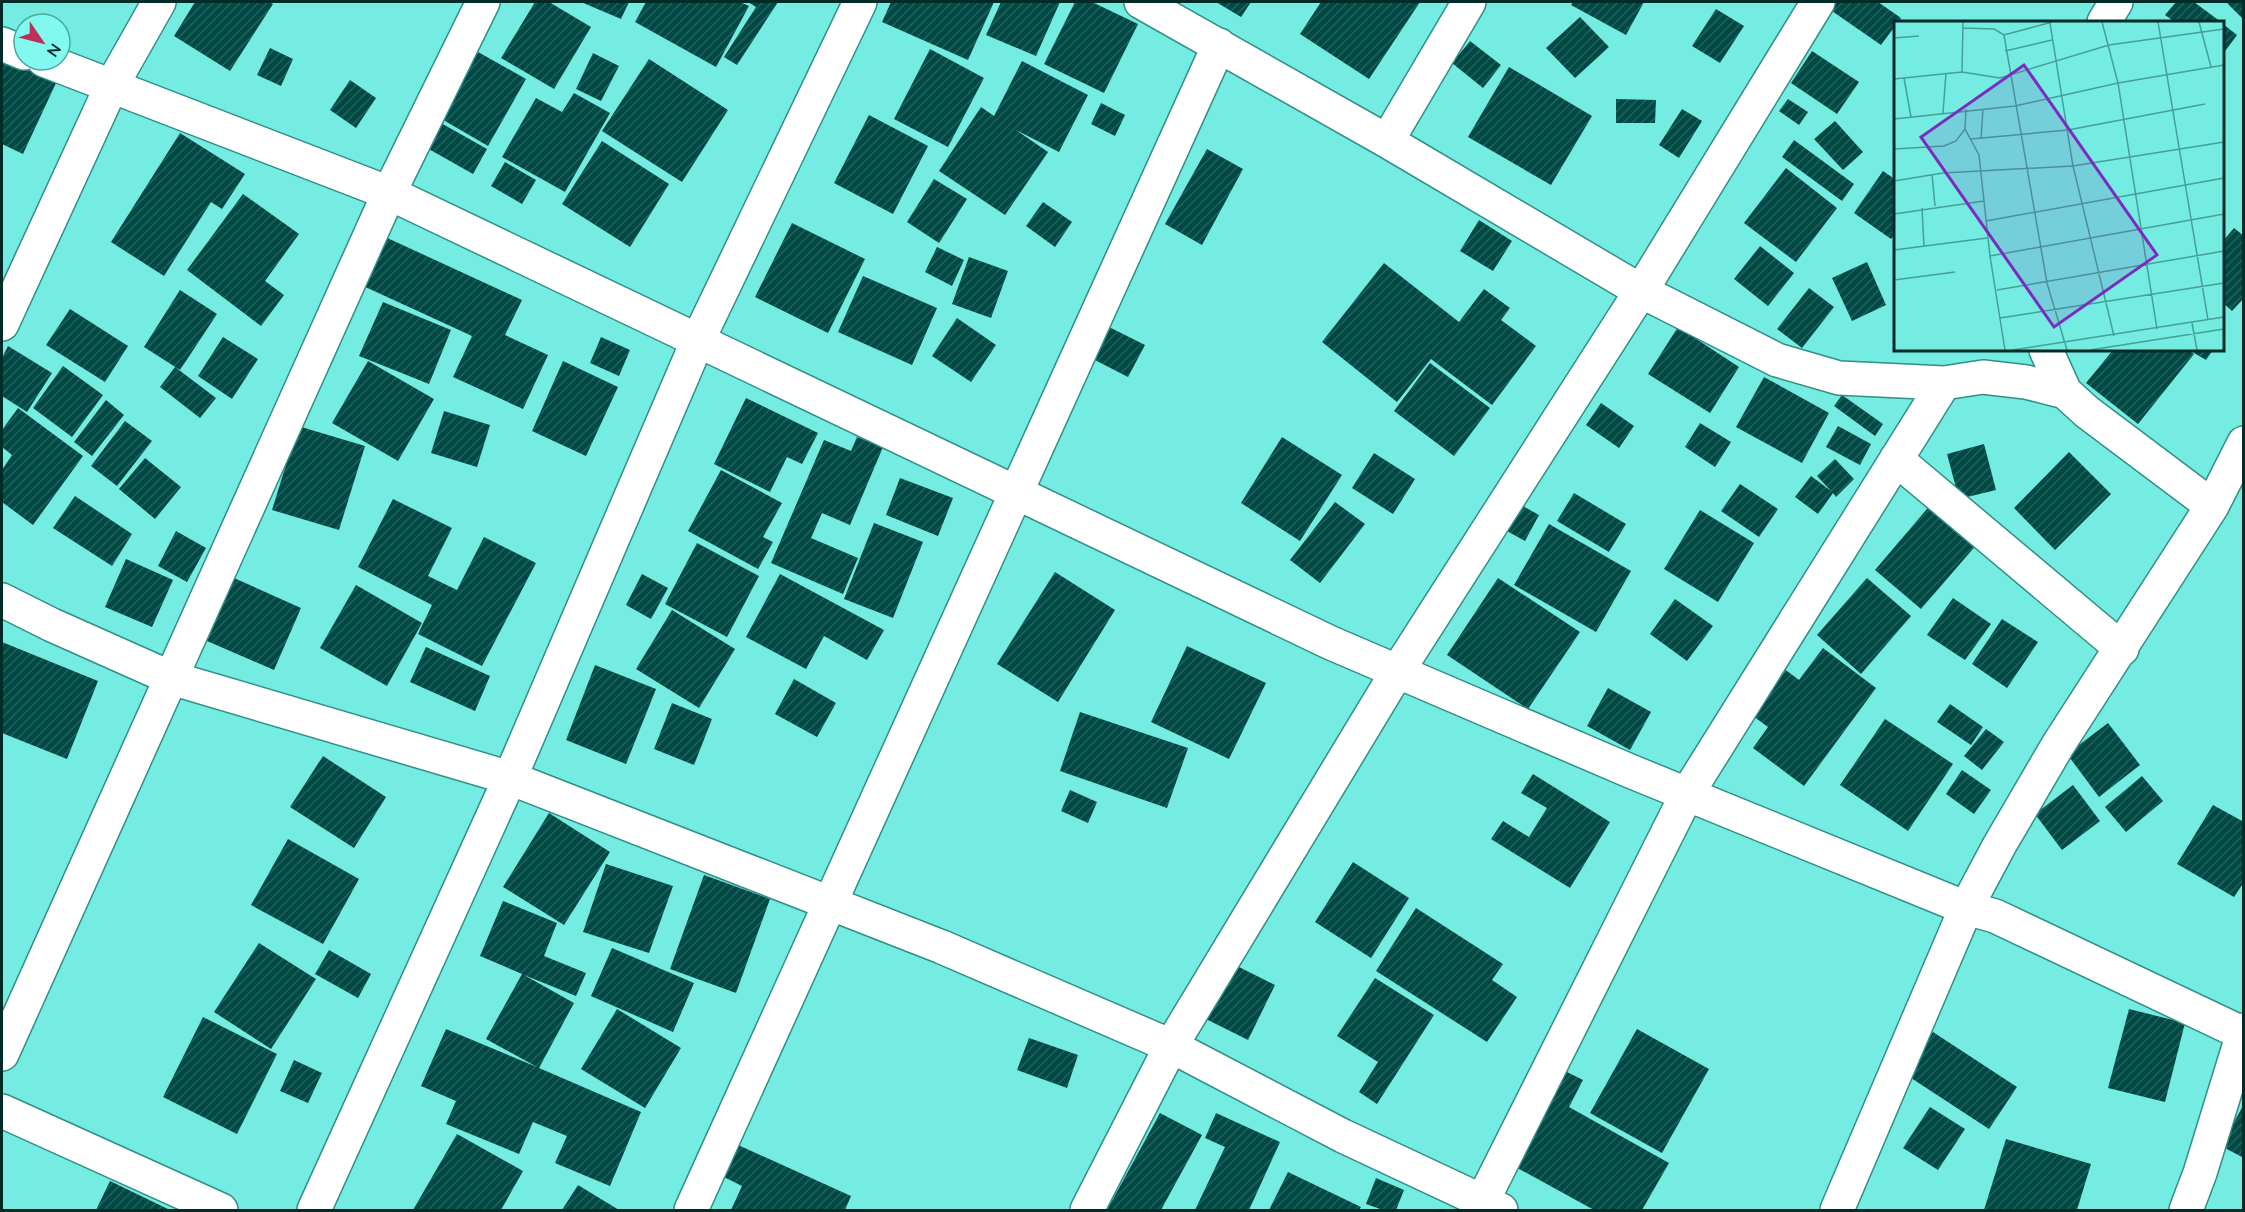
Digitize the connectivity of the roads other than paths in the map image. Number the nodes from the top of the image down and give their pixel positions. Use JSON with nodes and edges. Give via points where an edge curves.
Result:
{"nodes":[{"id":1,"x":159,"y":2,"type":"edge"},
{"id":2,"x":483,"y":2,"type":"edge"},
{"id":3,"x":860,"y":2,"type":"edge"},
{"id":4,"x":1141,"y":2,"type":"edge"},
{"id":5,"x":1469,"y":2,"type":"edge"},
{"id":6,"x":1818,"y":2,"type":"edge"},
{"id":7,"x":2116,"y":2,"type":"edge"},
{"id":8,"x":2105,"y":21,"type":"edge"},
{"id":9,"x":1219,"y":45,"type":"junction"},
{"id":10,"x":72,"y":70,"type":"edge"},
{"id":11,"x":112,"y":85,"type":"junction"},
{"id":12,"x":1387,"y":141,"type":"junction"},
{"id":13,"x":389,"y":193,"type":"junction"},
{"id":14,"x":1641,"y":291,"type":"junction"},
{"id":15,"x":2,"y":324,"type":"edge"},
{"id":16,"x":698,"y":340,"type":"junction"},
{"id":17,"x":2046,"y":351,"type":"edge"},
{"id":18,"x":1944,"y":383,"type":"junction"},
{"id":19,"x":2065,"y":392,"type":"junction"},
{"id":20,"x":2244,"y":443,"type":"edge"},
{"id":21,"x":1896,"y":459,"type":"junction"},
{"id":22,"x":1015,"y":492,"type":"junction"},
{"id":23,"x":2212,"y":506,"type":"junction"},
{"id":24,"x":2,"y":600,"type":"edge"},
{"id":25,"x":2122,"y":649,"type":"junction"},
{"id":26,"x":1397,"y":672,"type":"junction"},
{"id":27,"x":171,"y":678,"type":"junction"},
{"id":28,"x":510,"y":778,"type":"junction"},
{"id":29,"x":1687,"y":794,"type":"junction"},
{"id":30,"x":830,"y":902,"type":"junction"},
{"id":31,"x":1966,"y":908,"type":"junction"},
{"id":32,"x":2243,"y":1033,"type":"edge"},
{"id":33,"x":1171,"y":1046,"type":"junction"},
{"id":34,"x":2,"y":1054,"type":"edge"},
{"id":35,"x":2,"y":1111,"type":"edge"},
{"id":36,"x":1487,"y":1207,"type":"edge"},
{"id":37,"x":221,"y":1210,"type":"edge"},
{"id":38,"x":314,"y":1210,"type":"edge"},
{"id":39,"x":691,"y":1210,"type":"edge"},
{"id":40,"x":1087,"y":1210,"type":"edge"},
{"id":41,"x":1837,"y":1210,"type":"edge"},
{"id":42,"x":2186,"y":1210,"type":"edge"}],
"edges":[{"from":1,"to":11,"type":"street"},
{"from":2,"to":13,"type":"street"},
{"from":3,"to":16,"type":"street"},
{"from":4,"to":9,"type":"street"},
{"from":5,"to":12,"type":"street"},
{"from":6,"to":14,"type":"street"},
{"from":7,"to":8,"type":"street"},
{"from":9,"to":12,"type":"street"},
{"from":9,"to":22,"type":"street"},
{"from":10,"to":11,"type":"street"},
{"from":11,"to":13,"type":"street"},
{"from":11,"to":15,"type":"street"},
{"from":12,"to":14,"type":"street"},
{"from":13,"to":16,"type":"street"},
{"from":13,"to":27,"type":"street"},
{"from":14,"to":18,"type":"street","via":[[1777,360],[1839,378]]},
{"from":14,"to":26,"type":"street"},
{"from":16,"to":22,"type":"street"},
{"from":16,"to":28,"type":"street"},
{"from":17,"to":19,"type":"street"},
{"from":18,"to":19,"type":"street","via":[[1983,377]]},
{"from":18,"to":21,"type":"street"},
{"from":19,"to":23,"type":"street"},
{"from":20,"to":23,"type":"street"},
{"from":21,"to":25,"type":"street"},
{"from":21,"to":29,"type":"street"},
{"from":22,"to":26,"type":"street"},
{"from":22,"to":30,"type":"street"},
{"from":23,"to":25,"type":"street"},
{"from":24,"to":27,"type":"street"},
{"from":25,"to":31,"type":"street","via":[[2058,745]]},
{"from":26,"to":29,"type":"street"},
{"from":26,"to":33,"type":"street"},
{"from":27,"to":28,"type":"street"},
{"from":27,"to":34,"type":"street"},
{"from":28,"to":30,"type":"street"},
{"from":28,"to":38,"type":"street"},
{"from":29,"to":31,"type":"street"},
{"from":29,"to":36,"type":"street"},
{"from":30,"to":33,"type":"street"},
{"from":30,"to":39,"type":"street"},
{"from":31,"to":32,"type":"street","via":[[1995,916]]},
{"from":31,"to":41,"type":"street"},
{"from":32,"to":42,"type":"street"},
{"from":33,"to":36,"type":"street"},
{"from":33,"to":40,"type":"street"},
{"from":35,"to":37,"type":"street"}]}
